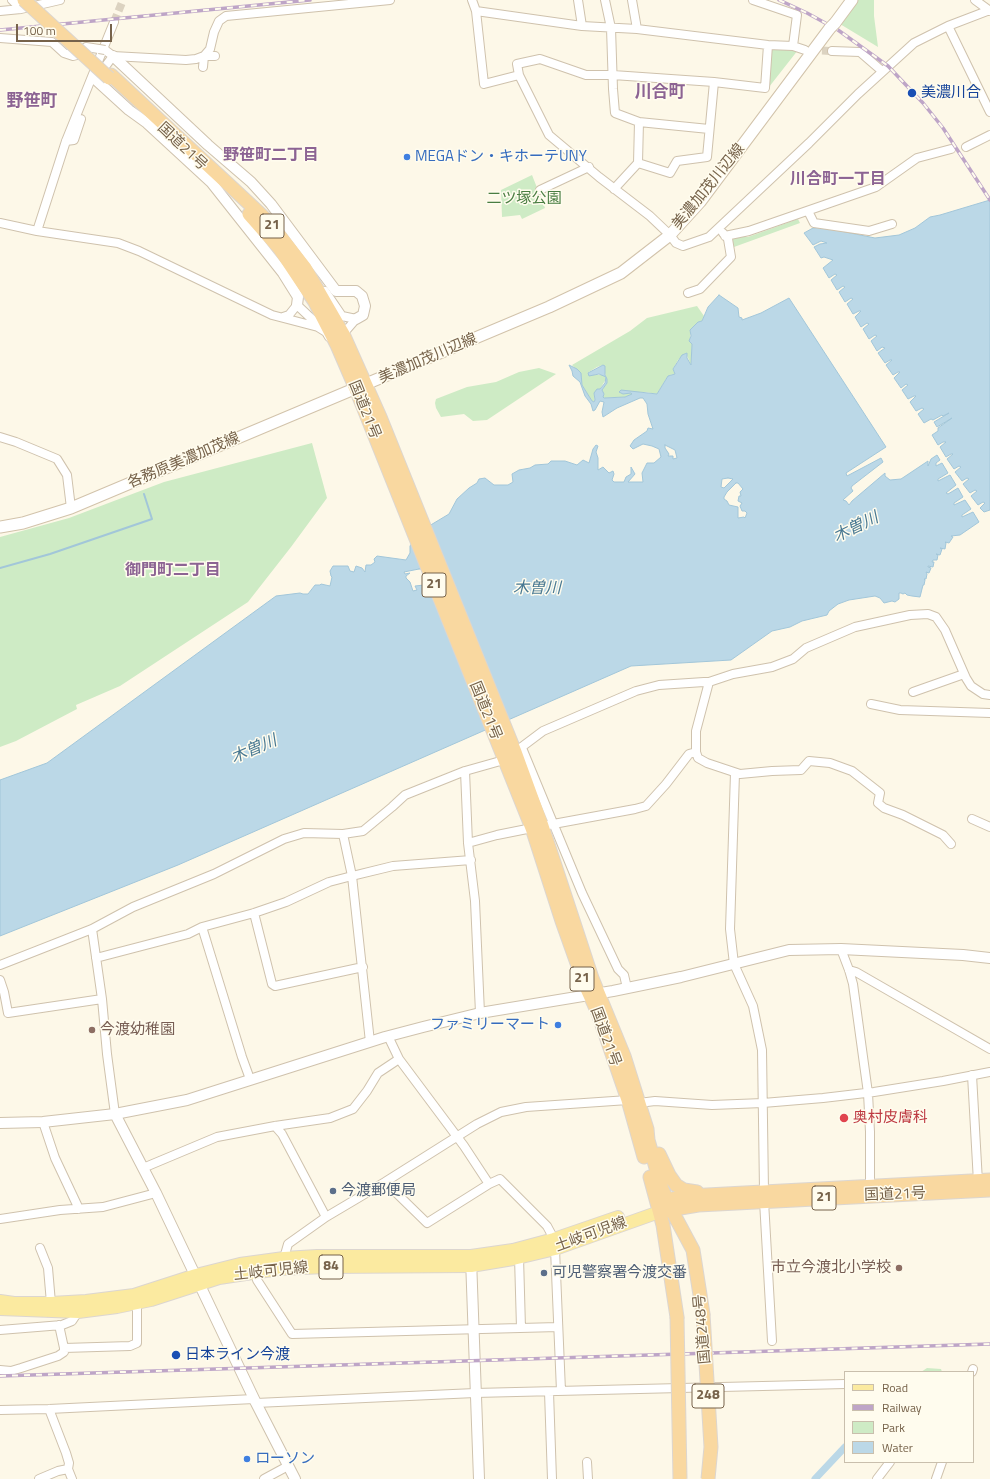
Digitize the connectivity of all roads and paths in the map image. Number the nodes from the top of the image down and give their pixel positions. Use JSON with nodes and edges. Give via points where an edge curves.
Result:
{"nodes":[{"id":1,"x":12,"y":0,"type":"edge"},
{"id":2,"x":56,"y":0,"type":"edge"},
{"id":3,"x":390,"y":0,"type":"edge"},
{"id":4,"x":472,"y":0,"type":"edge"},
{"id":5,"x":578,"y":0,"type":"edge"},
{"id":6,"x":605,"y":0,"type":"edge"},
{"id":7,"x":632,"y":0,"type":"edge"},
{"id":8,"x":753,"y":0,"type":"edge"},
{"id":9,"x":852,"y":0,"type":"edge"},
{"id":10,"x":975,"y":0,"type":"edge"},
{"id":11,"x":25,"y":3,"type":"edge"},
{"id":12,"x":0,"y":11,"type":"edge"},
{"id":13,"x":476,"y":11,"type":"junction"},
{"id":14,"x":990,"y":11,"type":"edge"},
{"id":15,"x":114,"y":22,"type":"tunnel mouth"},
{"id":16,"x":582,"y":26,"type":"junction"},
{"id":17,"x":948,"y":26,"type":"junction"},
{"id":18,"x":611,"y":28,"type":"junction"},
{"id":19,"x":637,"y":29,"type":"junction"},
{"id":20,"x":0,"y":38,"type":"edge"},
{"id":21,"x":768,"y":44,"type":"junction"},
{"id":22,"x":793,"y":46,"type":"junction"},
{"id":23,"x":805,"y":50,"type":"tunnel mouth"},
{"id":24,"x":832,"y":51,"type":"tunnel mouth"},
{"id":25,"x":106,"y":52,"type":"junction"},
{"id":26,"x":204,"y":56,"type":"junction"},
{"id":27,"x":215,"y":56,"type":"dead end"},
{"id":28,"x":204,"y":67,"type":"dead end"},
{"id":29,"x":882,"y":71,"type":"junction"},
{"id":30,"x":519,"y":75,"type":"junction"},
{"id":31,"x":613,"y":75,"type":"junction"},
{"id":32,"x":110,"y":76,"type":"junction"},
{"id":33,"x":95,"y":79,"type":"junction"},
{"id":34,"x":714,"y":82,"type":"junction"},
{"id":35,"x":165,"y":105,"type":"junction"},
{"id":36,"x":990,"y":112,"type":"edge"},
{"id":37,"x":156,"y":114,"type":"dead end"},
{"id":38,"x":639,"y":122,"type":"junction"},
{"id":39,"x":709,"y":129,"type":"junction"},
{"id":40,"x":990,"y":135,"type":"edge"},
{"id":41,"x":66,"y":141,"type":"junction"},
{"id":42,"x":966,"y":147,"type":"dead end"},
{"id":43,"x":951,"y":149,"type":"dead end"},
{"id":44,"x":638,"y":163,"type":"junction"},
{"id":45,"x":589,"y":167,"type":"junction"},
{"id":46,"x":614,"y":189,"type":"junction"},
{"id":47,"x":540,"y":190,"type":"dead end"},
{"id":48,"x":808,"y":211,"type":"junction"},
{"id":49,"x":0,"y":223,"type":"edge"},
{"id":50,"x":892,"y":224,"type":"dead end"},
{"id":51,"x":719,"y":228,"type":"junction"},
{"id":52,"x":36,"y":231,"type":"junction"},
{"id":53,"x":670,"y":235,"type":"junction"},
{"id":54,"x":725,"y":236,"type":"junction"},
{"id":55,"x":305,"y":268,"type":"junction"},
{"id":56,"x":688,"y":293,"type":"dead end"},
{"id":57,"x":297,"y":305,"type":"junction"},
{"id":58,"x":283,"y":317,"type":"junction"},
{"id":59,"x":356,"y":319,"type":"junction"},
{"id":60,"x":318,"y":327,"type":"junction"},
{"id":61,"x":340,"y":340,"type":"junction"},
{"id":62,"x":361,"y":387,"type":"junction"},
{"id":63,"x":0,"y":437,"type":"edge"},
{"id":64,"x":72,"y":508,"type":"junction"},
{"id":65,"x":0,"y":527,"type":"edge"},
{"id":66,"x":964,"y":674,"type":"junction"},
{"id":67,"x":709,"y":682,"type":"junction"},
{"id":68,"x":913,"y":692,"type":"dead end"},
{"id":69,"x":990,"y":695,"type":"edge"},
{"id":70,"x":871,"y":704,"type":"dead end"},
{"id":71,"x":990,"y":713,"type":"edge"},
{"id":72,"x":510,"y":750,"type":"junction"},
{"id":73,"x":696,"y":752,"type":"junction"},
{"id":74,"x":465,"y":771,"type":"junction"},
{"id":75,"x":735,"y":773,"type":"junction"},
{"id":76,"x":972,"y":819,"type":"dead end"},
{"id":77,"x":542,"y":826,"type":"junction"},
{"id":78,"x":990,"y":827,"type":"edge"},
{"id":79,"x":343,"y":834,"type":"junction"},
{"id":80,"x":468,"y":843,"type":"junction"},
{"id":81,"x":951,"y":844,"type":"dead end"},
{"id":82,"x":471,"y":860,"type":"junction"},
{"id":83,"x":352,"y":876,"type":"junction"},
{"id":84,"x":254,"y":913,"type":"junction"},
{"id":85,"x":202,"y":927,"type":"junction"},
{"id":86,"x":92,"y":929,"type":"junction"},
{"id":87,"x":841,"y":949,"type":"junction"},
{"id":88,"x":96,"y":958,"type":"junction"},
{"id":89,"x":990,"y":958,"type":"edge"},
{"id":90,"x":734,"y":964,"type":"junction"},
{"id":91,"x":0,"y":965,"type":"edge"},
{"id":92,"x":363,"y":967,"type":"junction"},
{"id":93,"x":849,"y":970,"type":"junction"},
{"id":94,"x":0,"y":980,"type":"edge"},
{"id":95,"x":627,"y":988,"type":"junction"},
{"id":96,"x":594,"y":994,"type":"junction"},
{"id":97,"x":102,"y":999,"type":"junction"},
{"id":98,"x":480,"y":1013,"type":"junction"},
{"id":99,"x":388,"y":1036,"type":"junction"},
{"id":100,"x":370,"y":1042,"type":"junction"},
{"id":101,"x":990,"y":1049,"type":"edge"},
{"id":102,"x":399,"y":1059,"type":"junction"},
{"id":103,"x":990,"y":1072,"type":"edge"},
{"id":104,"x":972,"y":1075,"type":"junction"},
{"id":105,"x":250,"y":1079,"type":"junction"},
{"id":106,"x":868,"y":1093,"type":"junction"},
{"id":107,"x":634,"y":1102,"type":"junction"},
{"id":108,"x":763,"y":1103,"type":"junction"},
{"id":109,"x":115,"y":1114,"type":"junction"},
{"id":110,"x":43,"y":1122,"type":"junction"},
{"id":111,"x":0,"y":1123,"type":"edge"},
{"id":112,"x":275,"y":1126,"type":"junction"},
{"id":113,"x":647,"y":1129,"type":"junction"},
{"id":114,"x":456,"y":1137,"type":"junction"},
{"id":115,"x":144,"y":1168,"type":"junction"},
{"id":116,"x":984,"y":1181,"type":"edge"},
{"id":117,"x":385,"y":1182,"type":"junction"},
{"id":118,"x":489,"y":1184,"type":"junction"},
{"id":119,"x":870,"y":1186,"type":"junction"},
{"id":120,"x":990,"y":1190,"type":"edge"},
{"id":121,"x":156,"y":1193,"type":"junction"},
{"id":122,"x":764,"y":1196,"type":"junction"},
{"id":123,"x":741,"y":1198,"type":"junction"},
{"id":124,"x":663,"y":1206,"type":"junction"},
{"id":125,"x":79,"y":1209,"type":"junction"},
{"id":126,"x":326,"y":1217,"type":"junction"},
{"id":127,"x":0,"y":1219,"type":"edge"},
{"id":128,"x":682,"y":1229,"type":"junction"},
{"id":129,"x":554,"y":1244,"type":"junction"},
{"id":130,"x":40,"y":1248,"type":"dead end"},
{"id":131,"x":519,"y":1257,"type":"junction"},
{"id":132,"x":284,"y":1258,"type":"junction"},
{"id":133,"x":471,"y":1261,"type":"junction"},
{"id":134,"x":256,"y":1272,"type":"junction"},
{"id":135,"x":198,"y":1280,"type":"junction"},
{"id":136,"x":0,"y":1300,"type":"edge"},
{"id":137,"x":51,"y":1303,"type":"junction"},
{"id":138,"x":135,"y":1303,"type":"junction"},
{"id":139,"x":0,"y":1309,"type":"edge"},
{"id":140,"x":78,"y":1312,"type":"junction"},
{"id":141,"x":59,"y":1325,"type":"junction"},
{"id":142,"x":558,"y":1327,"type":"junction"},
{"id":143,"x":521,"y":1328,"type":"junction"},
{"id":144,"x":0,"y":1330,"type":"edge"},
{"id":145,"x":473,"y":1330,"type":"junction"},
{"id":146,"x":772,"y":1341,"type":"dead end"},
{"id":147,"x":64,"y":1348,"type":"junction"},
{"id":148,"x":0,"y":1370,"type":"edge"},
{"id":149,"x":844,"y":1384,"type":"edge"},
{"id":150,"x":561,"y":1391,"type":"junction"},
{"id":151,"x":549,"y":1392,"type":"junction"},
{"id":152,"x":475,"y":1393,"type":"junction"},
{"id":153,"x":255,"y":1401,"type":"junction"},
{"id":154,"x":49,"y":1409,"type":"junction"},
{"id":155,"x":0,"y":1410,"type":"edge"},
{"id":156,"x":587,"y":1462,"type":"dead end"},
{"id":157,"x":889,"y":1463,"type":"edge"},
{"id":158,"x":942,"y":1463,"type":"edge"},
{"id":159,"x":288,"y":1466,"type":"junction"},
{"id":160,"x":68,"y":1469,"type":"junction"},
{"id":161,"x":39,"y":1479,"type":"edge"},
{"id":162,"x":72,"y":1479,"type":"edge"},
{"id":163,"x":264,"y":1479,"type":"edge"},
{"id":164,"x":295,"y":1479,"type":"edge"},
{"id":165,"x":479,"y":1479,"type":"edge"},
{"id":166,"x":552,"y":1479,"type":"edge"},
{"id":167,"x":588,"y":1479,"type":"edge"},
{"id":168,"x":680,"y":1479,"type":"edge"},
{"id":169,"x":708,"y":1479,"type":"edge"},
{"id":170,"x":877,"y":1479,"type":"edge"},
{"id":171,"x":936,"y":1479,"type":"edge"}],
"edges":[{"from":1,"to":11,"type":"street"},
{"from":2,"to":11,"type":"street"},
{"from":3,"to":26,"type":"street","via":[[226,16],[218,21],[210,49]]},
{"from":4,"to":13,"type":"street"},
{"from":5,"to":16,"type":"street"},
{"from":6,"to":18,"type":"street"},
{"from":7,"to":19,"type":"street"},
{"from":8,"to":22,"type":"street","via":[[797,15]]},
{"from":9,"to":53,"type":"main road","name":"美濃加茂川辺線","via":[[700,202]]},
{"from":10,"to":14,"type":"street"},
{"from":11,"to":12,"type":"street"},
{"from":11,"to":32,"type":"highway","name":"国道21号","number":"21","bridge":true},
{"from":13,"to":16,"type":"street"},
{"from":13,"to":30,"type":"street","via":[[484,84]]},
{"from":14,"to":17,"type":"street"},
{"from":15,"to":41,"type":"street"},
{"from":16,"to":18,"type":"street"},
{"from":17,"to":29,"type":"street","via":[[914,43]]},
{"from":17,"to":36,"type":"street"},
{"from":18,"to":19,"type":"street"},
{"from":18,"to":31,"type":"street"},
{"from":19,"to":21,"type":"street"},
{"from":20,"to":25,"type":"street","via":[[52,42],[64,53],[73,56],[86,47]]},
{"from":21,"to":22,"type":"street"},
{"from":21,"to":34,"type":"street","via":[[765,88]]},
{"from":22,"to":23,"type":"street"},
{"from":24,"to":29,"type":"street","via":[[860,52]]},
{"from":25,"to":26,"type":"street","via":[[186,60]]},
{"from":25,"to":33,"type":"street"},
{"from":25,"to":35,"type":"street"},
{"from":26,"to":27,"type":"street"},
{"from":26,"to":28,"type":"street"},
{"from":29,"to":51,"type":"street"},
{"from":30,"to":31,"type":"street","via":[[517,64],[540,59],[586,75]]},
{"from":30,"to":45,"type":"street","via":[[549,135]]},
{"from":31,"to":34,"type":"street"},
{"from":31,"to":38,"type":"street","via":[[615,113]]},
{"from":32,"to":55,"type":"highway","name":"国道21号","number":"21","via":[[270,223]]},
{"from":32,"to":61,"type":"highway","name":"国道21号","number":"21","via":[[233,195],[274,242]]},
{"from":33,"to":41,"type":"street","via":[[74,140]]},
{"from":33,"to":57,"type":"street","via":[[129,110],[149,122],[211,182],[283,273],[298,297]]},
{"from":34,"to":39,"type":"street"},
{"from":35,"to":37,"type":"street"},
{"from":35,"to":59,"type":"street","via":[[251,182],[271,204],[336,291],[356,290],[362,296],[365,306],[363,315]]},
{"from":38,"to":39,"type":"street"},
{"from":38,"to":44,"type":"street"},
{"from":39,"to":44,"type":"street","via":[[707,157],[678,161],[670,173]]},
{"from":40,"to":42,"type":"street"},
{"from":41,"to":52,"type":"street"},
{"from":43,"to":48,"type":"street","via":[[917,158],[876,187]]},
{"from":44,"to":46,"type":"street"},
{"from":45,"to":46,"type":"street"},
{"from":45,"to":47,"type":"street"},
{"from":46,"to":53,"type":"street"},
{"from":48,"to":50,"type":"street","via":[[814,223],[869,231]]},
{"from":48,"to":54,"type":"street","via":[[749,231]]},
{"from":49,"to":52,"type":"street"},
{"from":51,"to":53,"type":"street","via":[[709,237],[683,246],[676,243]]},
{"from":51,"to":54,"type":"street"},
{"from":52,"to":58,"type":"street","via":[[118,243],[272,315]]},
{"from":53,"to":62,"type":"main road","name":"美濃加茂川辺線","via":[[621,273],[592,288]]},
{"from":54,"to":56,"type":"street","via":[[728,239],[731,256],[700,289]]},
{"from":55,"to":59,"type":"street","via":[[317,279],[342,316]]},
{"from":55,"to":61,"type":"highway","name":"国道21号","number":"21"},
{"from":57,"to":58,"type":"street","via":[[289,315]]},
{"from":57,"to":60,"type":"street"},
{"from":58,"to":60,"type":"street"},
{"from":59,"to":61,"type":"street"},
{"from":60,"to":61,"type":"street","via":[[326,332],[331,341]]},
{"from":61,"to":62,"type":"highway","name":"国道21号","number":"21"},
{"from":62,"to":64,"type":"main road","name":"各務原美濃加茂線"},
{"from":62,"to":72,"type":"highway","name":"国道21号","number":"21"},
{"from":63,"to":64,"type":"street","via":[[57,459],[67,476]]},
{"from":64,"to":65,"type":"main road","name":"各務原美濃加茂線","via":[[23,523]]},
{"from":66,"to":67,"type":"street","via":[[945,630],[936,617],[928,614],[910,615],[855,627],[806,648],[793,659],[772,667],[733,674]]},
{"from":66,"to":68,"type":"street"},
{"from":66,"to":69,"type":"street","via":[[971,686]]},
{"from":67,"to":72,"type":"street","via":[[659,686],[636,691],[543,731]]},
{"from":67,"to":73,"type":"street","via":[[696,732]]},
{"from":70,"to":71,"type":"street","via":[[900,710]]},
{"from":72,"to":74,"type":"street"},
{"from":72,"to":77,"type":"highway","name":"国道21号","number":"21"},
{"from":72,"to":77,"type":"street"},
{"from":73,"to":75,"type":"street","via":[[698,758],[707,764]]},
{"from":73,"to":77,"type":"street","via":[[689,754],[646,806]]},
{"from":74,"to":79,"type":"street","via":[[405,794],[363,831]]},
{"from":74,"to":80,"type":"street"},
{"from":75,"to":81,"type":"street","via":[[801,770],[809,761],[830,763],[852,770],[880,793],[878,803],[884,808],[938,832]]},
{"from":75,"to":90,"type":"street","via":[[730,929]]},
{"from":76,"to":78,"type":"street"},
{"from":77,"to":80,"type":"street","via":[[497,834]]},
{"from":77,"to":95,"type":"street","via":[[582,893],[618,969],[625,978]]},
{"from":77,"to":96,"type":"highway","name":"国道21号","number":"21","via":[[562,921]]},
{"from":79,"to":83,"type":"street"},
{"from":79,"to":86,"type":"street","via":[[304,833],[284,839],[214,874],[133,907]]},
{"from":80,"to":82,"type":"street"},
{"from":82,"to":83,"type":"street","via":[[393,866]]},
{"from":82,"to":98,"type":"street"},
{"from":83,"to":84,"type":"street","via":[[329,882],[286,902]]},
{"from":83,"to":92,"type":"street"},
{"from":84,"to":85,"type":"street"},
{"from":84,"to":92,"type":"street","via":[[272,984],[275,986]]},
{"from":85,"to":88,"type":"street","via":[[188,934]]},
{"from":85,"to":105,"type":"street"},
{"from":86,"to":88,"type":"street"},
{"from":86,"to":91,"type":"street"},
{"from":87,"to":89,"type":"street"},
{"from":87,"to":90,"type":"street","via":[[789,950]]},
{"from":87,"to":93,"type":"street"},
{"from":88,"to":97,"type":"street"},
{"from":90,"to":95,"type":"street"},
{"from":90,"to":108,"type":"street","via":[[753,1006],[761,1043]]},
{"from":92,"to":100,"type":"street"},
{"from":93,"to":101,"type":"street"},
{"from":93,"to":106,"type":"street"},
{"from":94,"to":97,"type":"street","via":[[8,1013]]},
{"from":95,"to":96,"type":"street"},
{"from":96,"to":98,"type":"street"},
{"from":96,"to":107,"type":"highway","name":"国道21号","number":"21","via":[[598,1013]]},
{"from":97,"to":109,"type":"street"},
{"from":98,"to":99,"type":"street"},
{"from":99,"to":100,"type":"street"},
{"from":99,"to":102,"type":"street"},
{"from":100,"to":105,"type":"street"},
{"from":102,"to":112,"type":"street","via":[[378,1073],[352,1109],[330,1118]]},
{"from":102,"to":114,"type":"street"},
{"from":103,"to":104,"type":"street"},
{"from":104,"to":106,"type":"street"},
{"from":104,"to":116,"type":"street"},
{"from":105,"to":109,"type":"street","via":[[187,1100]]},
{"from":106,"to":108,"type":"street"},
{"from":106,"to":119,"type":"street"},
{"from":107,"to":108,"type":"street","via":[[712,1105]]},
{"from":107,"to":113,"type":"highway","name":"国道21号","number":"21"},
{"from":107,"to":114,"type":"street","via":[[526,1107],[501,1112]]},
{"from":107,"to":124,"type":"highway","name":"国道21号","number":"21"},
{"from":108,"to":122,"type":"street"},
{"from":109,"to":110,"type":"street"},
{"from":109,"to":115,"type":"street"},
{"from":110,"to":111,"type":"street"},
{"from":110,"to":125,"type":"street","via":[[55,1158]]},
{"from":112,"to":115,"type":"street","via":[[217,1137]]},
{"from":112,"to":126,"type":"street","via":[[282,1134]]},
{"from":113,"to":123,"type":"highway","via":[[654,1138],[660,1159],[676,1185],[695,1192],[732,1192]]},
{"from":113,"to":124,"type":"highway","name":"国道21号","number":"21","via":[[662,1189]]},
{"from":114,"to":117,"type":"street"},
{"from":114,"to":118,"type":"street"},
{"from":115,"to":121,"type":"street"},
{"from":116,"to":119,"type":"highway","name":"国道21号","number":"21"},
{"from":117,"to":118,"type":"street","via":[[427,1223]]},
{"from":117,"to":126,"type":"street"},
{"from":118,"to":129,"type":"street","via":[[500,1180],[547,1226]]},
{"from":119,"to":122,"type":"highway","name":"国道21号","number":"21"},
{"from":120,"to":122,"type":"highway","name":"国道21号","number":"21"},
{"from":121,"to":125,"type":"street"},
{"from":121,"to":135,"type":"street"},
{"from":122,"to":123,"type":"highway","name":"国道21号","number":"21"},
{"from":122,"to":146,"type":"street"},
{"from":123,"to":124,"type":"highway","name":"国道21号","number":"21","via":[[688,1196]]},
{"from":123,"to":128,"type":"highway","via":[[729,1208],[686,1214]]},
{"from":124,"to":128,"type":"highway","name":"国道248号","number":"248"},
{"from":124,"to":129,"type":"main road","name":"土岐可児線","number":"84"},
{"from":124,"to":168,"type":"highway","name":"国道248号","number":"248","bridge":true,"via":[[677,1317]]},
{"from":125,"to":127,"type":"street"},
{"from":126,"to":132,"type":"street","via":[[288,1244]]},
{"from":128,"to":169,"type":"highway","name":"国道248号","number":"248","bridge":true,"via":[[694,1250],[703,1314],[711,1447]]},
{"from":129,"to":131,"type":"main road","name":"土岐可児線","number":"84"},
{"from":129,"to":133,"type":"main road","name":"土岐可児線","number":"84","via":[[513,1250]]},
{"from":129,"to":142,"type":"street"},
{"from":130,"to":137,"type":"street","via":[[48,1268]]},
{"from":131,"to":133,"type":"main road","name":"土岐可児線","number":"84"},
{"from":131,"to":143,"type":"street"},
{"from":132,"to":133,"type":"main road","name":"土岐可児線","number":"84","via":[[316,1256]]},
{"from":132,"to":135,"type":"main road","name":"土岐可児線","number":"84","via":[[240,1264]]},
{"from":133,"to":134,"type":"main road","name":"土岐可児線","number":"84"},
{"from":133,"to":145,"type":"street"},
{"from":134,"to":135,"type":"main road","name":"土岐可児線","number":"84"},
{"from":134,"to":145,"type":"street","via":[[257,1280],[292,1334]]},
{"from":135,"to":137,"type":"main road","name":"土岐可児線","number":"84","via":[[134,1295]]},
{"from":135,"to":138,"type":"main road","name":"土岐可児線","number":"84","via":[[184,1290]]},
{"from":135,"to":153,"type":"street"},
{"from":136,"to":137,"type":"main road","name":"土岐可児線","number":"84"},
{"from":138,"to":140,"type":"main road","name":"土岐可児線","number":"84"},
{"from":138,"to":147,"type":"street","via":[[137,1343],[130,1346]]},
{"from":139,"to":140,"type":"main road","name":"土岐可児線","number":"84"},
{"from":140,"to":141,"type":"street","via":[[72,1321]]},
{"from":141,"to":144,"type":"street"},
{"from":141,"to":147,"type":"street"},
{"from":142,"to":143,"type":"street"},
{"from":142,"to":150,"type":"street"},
{"from":143,"to":145,"type":"street"},
{"from":145,"to":152,"type":"street"},
{"from":147,"to":148,"type":"street","via":[[64,1352],[58,1356],[16,1369]]},
{"from":149,"to":150,"type":"street"},
{"from":150,"to":151,"type":"street"},
{"from":151,"to":152,"type":"street"},
{"from":151,"to":166,"type":"street"},
{"from":152,"to":153,"type":"street"},
{"from":152,"to":165,"type":"street"},
{"from":153,"to":154,"type":"street"},
{"from":153,"to":159,"type":"street"},
{"from":154,"to":155,"type":"street"},
{"from":154,"to":160,"type":"street","via":[[66,1453]]},
{"from":156,"to":167,"type":"street"},
{"from":157,"to":170,"type":"street"},
{"from":158,"to":171,"type":"street"},
{"from":159,"to":163,"type":"street"},
{"from":159,"to":164,"type":"street"},
{"from":160,"to":161,"type":"street"},
{"from":160,"to":162,"type":"street"}]}
